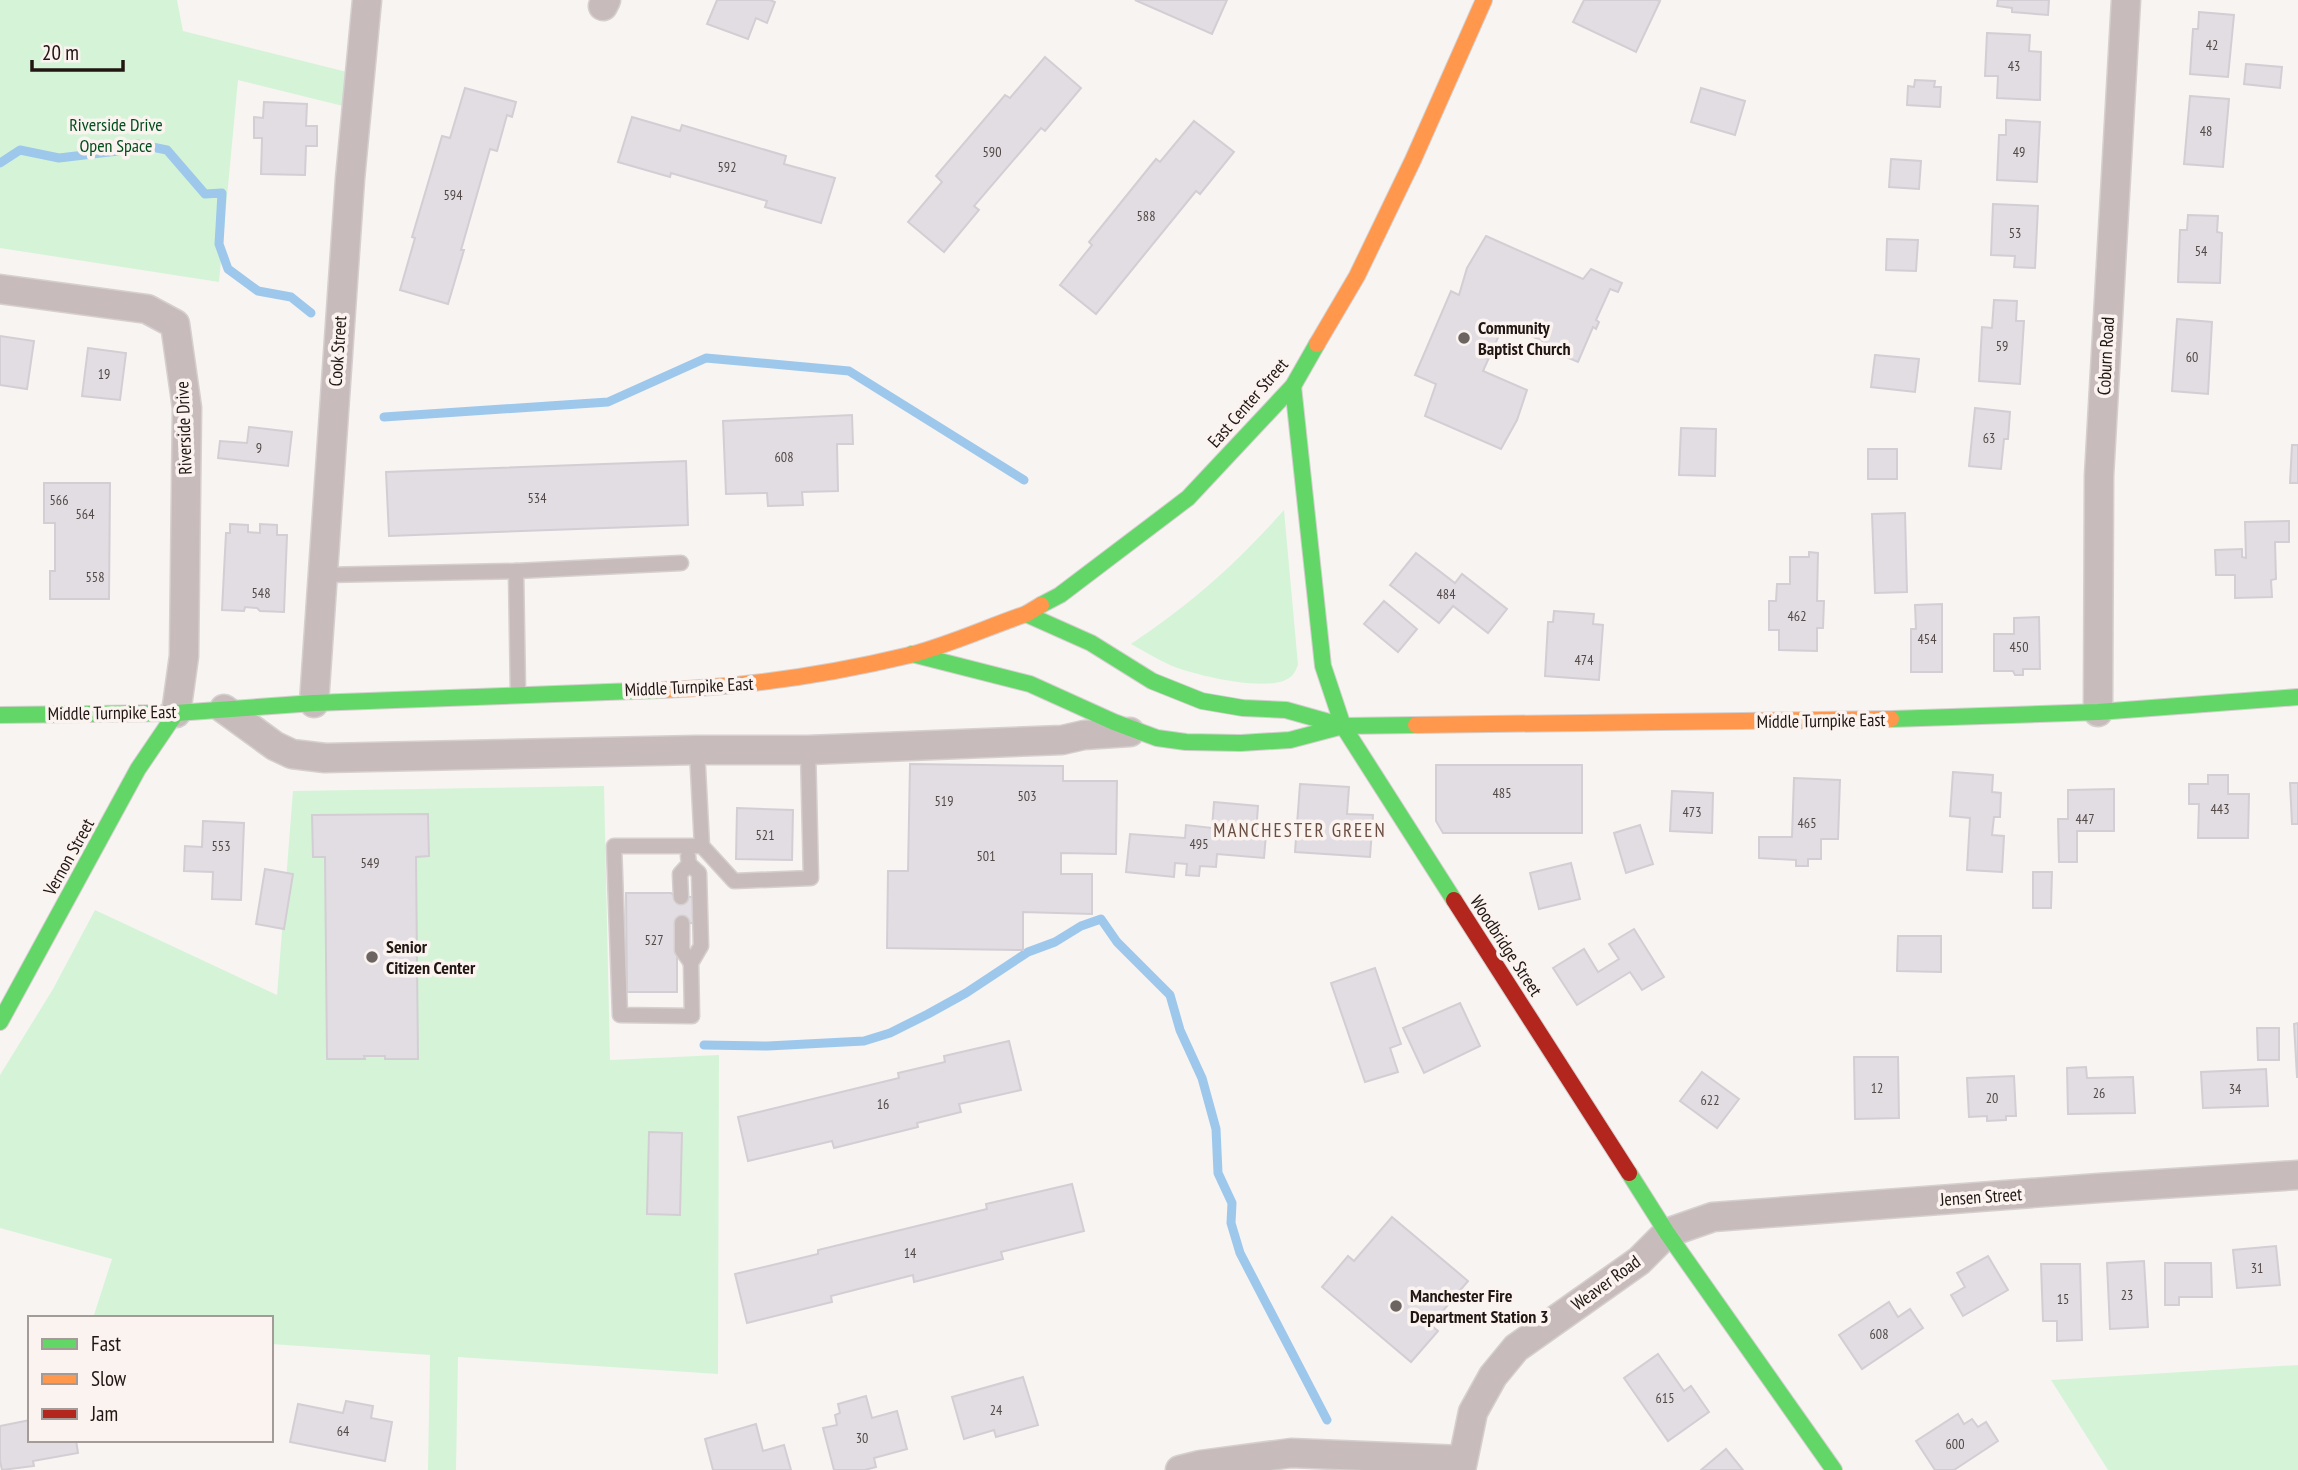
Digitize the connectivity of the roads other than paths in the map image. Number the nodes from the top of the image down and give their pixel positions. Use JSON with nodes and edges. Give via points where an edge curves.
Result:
{"nodes":[{"id":1,"x":368,"y":0,"type":"edge"},
{"id":2,"x":1484,"y":0,"type":"edge"},
{"id":3,"x":2126,"y":0,"type":"edge"},
{"id":4,"x":0,"y":289,"type":"edge"},
{"id":5,"x":1293,"y":386,"type":"junction"},
{"id":6,"x":681,"y":563,"type":"dead end"},
{"id":7,"x":516,"y":571,"type":"junction"},
{"id":8,"x":323,"y":575,"type":"junction"},
{"id":9,"x":1027,"y":614,"type":"junction"},
{"id":10,"x":912,"y":654,"type":"junction"},
{"id":11,"x":518,"y":695,"type":"junction"},
{"id":12,"x":2298,"y":697,"type":"edge"},
{"id":13,"x":314,"y":703,"type":"junction"},
{"id":14,"x":224,"y":709,"type":"junction"},
{"id":15,"x":2098,"y":712,"type":"junction"},
{"id":16,"x":176,"y":713,"type":"junction"},
{"id":17,"x":0,"y":715,"type":"edge"},
{"id":18,"x":1343,"y":726,"type":"junction"},
{"id":19,"x":1139,"y":731,"type":"junction"},
{"id":20,"x":697,"y":750,"type":"junction"},
{"id":21,"x":807,"y":750,"type":"junction"},
{"id":22,"x":695,"y":846,"type":"junction"},
{"id":23,"x":689,"y":864,"type":"junction"},
{"id":24,"x":681,"y":897,"type":"dead end"},
{"id":25,"x":682,"y":923,"type":"dead end"},
{"id":26,"x":691,"y":963,"type":"junction"},
{"id":27,"x":0,"y":1022,"type":"edge"},
{"id":28,"x":2298,"y":1175,"type":"edge"},
{"id":29,"x":1667,"y":1233,"type":"junction"},
{"id":30,"x":1461,"y":1465,"type":"edge"},
{"id":31,"x":1180,"y":1470,"type":"edge"},
{"id":32,"x":1834,"y":1470,"type":"edge"}],
"edges":[{"from":1,"to":8,"type":"street","name":"Cook Street","via":[[350,179]]},
{"from":2,"to":5,"type":"main road","name":"East Center Street","via":[[1357,276]]},
{"from":3,"to":15,"type":"street","name":"Coburn Road","via":[[2099,476]]},
{"from":4,"to":16,"type":"street","name":"Riverside Drive","via":[[148,309],[175,324],[187,408],[184,656]]},
{"from":5,"to":9,"type":"main road","name":"East Center Street","via":[[1188,498],[1060,595]]},
{"from":5,"to":18,"type":"main road","name":"Woodbridge Street","via":[[1323,666]]},
{"from":6,"to":7,"type":"lane"},
{"from":7,"to":8,"type":"lane"},
{"from":7,"to":11,"type":"lane"},
{"from":8,"to":13,"type":"street","name":"Cook Street"},
{"from":9,"to":10,"type":"main road","name":"East Center Street"},
{"from":9,"to":18,"type":"main road","name":"Middle Turnpike East","via":[[1091,643],[1152,681],[1202,701],[1286,710]]},
{"from":10,"to":11,"type":"main road","name":"Middle Turnpike East","via":[[797,679],[719,688]]},
{"from":10,"to":19,"type":"main road","name":"Middle Turnpike East","via":[[1030,684]]},
{"from":11,"to":13,"type":"main road","name":"Middle Turnpike East"},
{"from":12,"to":15,"type":"main road","name":"Middle Turnpike East"},
{"from":13,"to":14,"type":"main road","name":"Middle Turnpike East"},
{"from":14,"to":16,"type":"main road","name":"Middle Turnpike East"},
{"from":14,"to":20,"type":"street","name":"Middle Turnpike East","via":[[275,746],[292,754],[326,758]]},
{"from":15,"to":18,"type":"main road","name":"Middle Turnpike East","via":[[1834,721]]},
{"from":16,"to":17,"type":"main road","name":"Middle Turnpike East"},
{"from":16,"to":27,"type":"main road","name":"Vernon Street","via":[[138,769]]},
{"from":18,"to":19,"type":"main road","name":"Middle Turnpike East","via":[[1290,740],[1241,743],[1186,743]]},
{"from":18,"to":29,"type":"main road","name":"Woodbridge Street"},
{"from":19,"to":21,"type":"street","name":"Middle Turnpike East","via":[[1062,740]]},
{"from":20,"to":21,"type":"street","name":"Middle Turnpike East"},
{"from":20,"to":22,"type":"lane"},
{"from":21,"to":22,"type":"lane","via":[[811,878],[734,881]]},
{"from":22,"to":23,"type":"lane"},
{"from":22,"to":26,"type":"lane","via":[[614,846],[621,1015],[692,1016]]},
{"from":23,"to":24,"type":"lane","via":[[680,874]]},
{"from":23,"to":26,"type":"lane","via":[[699,873],[701,946]]},
{"from":25,"to":26,"type":"lane","via":[[682,950]]},
{"from":28,"to":29,"type":"street","name":"Jensen Street","via":[[1713,1217]]},
{"from":29,"to":30,"type":"street","name":"Weaver Road","via":[[1639,1261],[1516,1348],[1473,1412]]},
{"from":29,"to":32,"type":"main road","name":"Woodbridge Street"},
{"from":30,"to":31,"type":"street","via":[[1291,1452]]}]}
